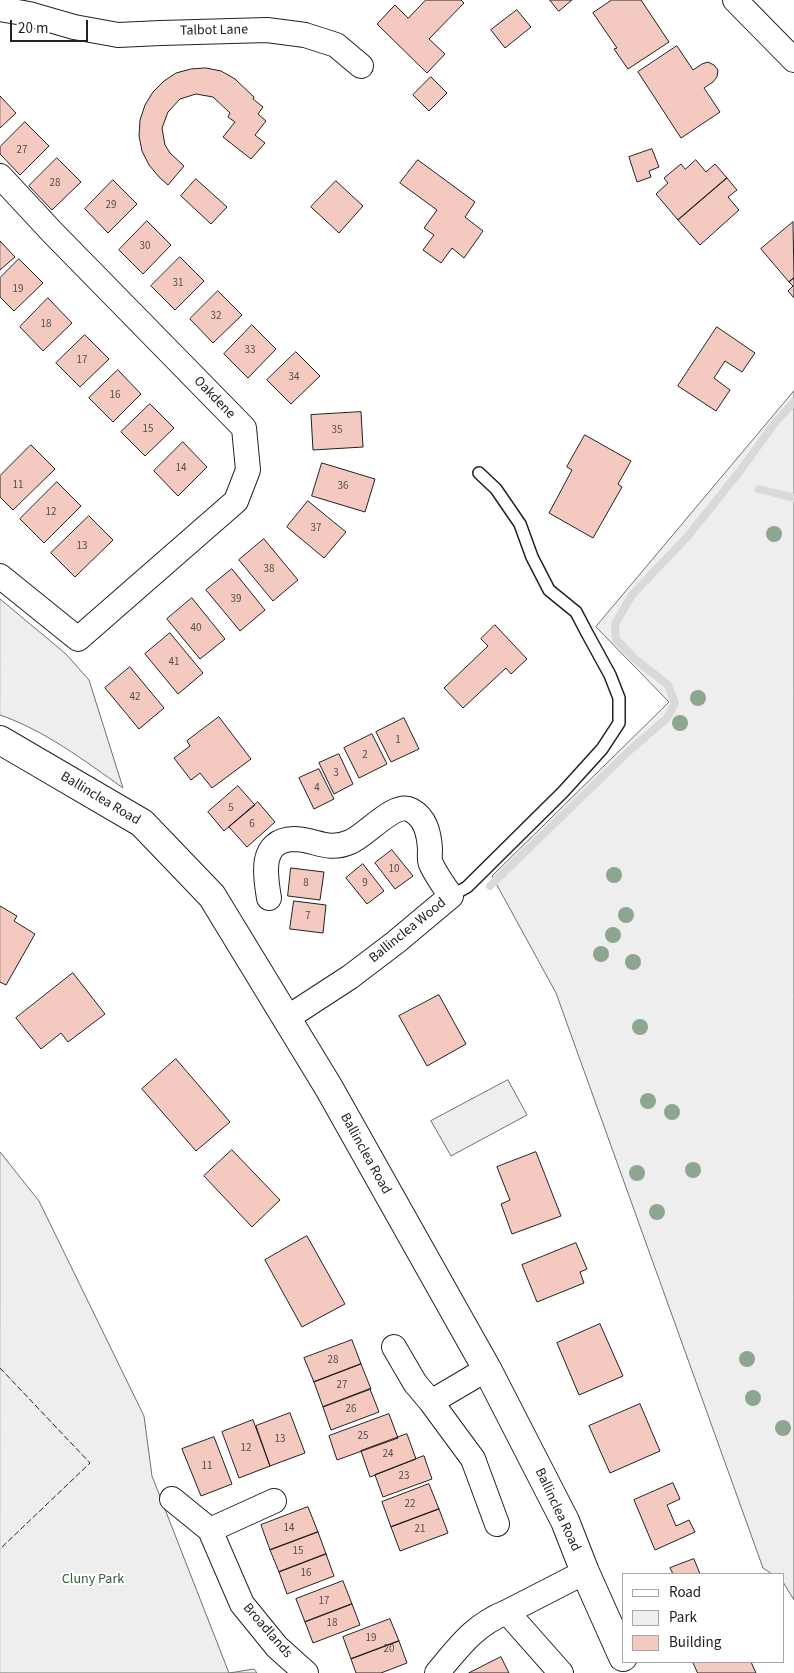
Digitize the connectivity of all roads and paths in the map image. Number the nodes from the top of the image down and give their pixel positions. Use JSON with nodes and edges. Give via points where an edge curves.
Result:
{"nodes":[{"id":1,"x":735,"y":0,"type":"edge"},
{"id":2,"x":0,"y":9,"type":"edge"},
{"id":3,"x":794,"y":60,"type":"edge"},
{"id":4,"x":361,"y":66,"type":"dead end"},
{"id":5,"x":0,"y":176,"type":"edge"},
{"id":6,"x":479,"y":474,"type":"dead end"},
{"id":7,"x":0,"y":576,"type":"edge"},
{"id":8,"x":0,"y":740,"type":"edge"},
{"id":9,"x":451,"y":896,"type":"junction"},
{"id":10,"x":269,"y":898,"type":"dead end"},
{"id":11,"x":287,"y":1018,"type":"junction"},
{"id":12,"x":394,"y":1347,"type":"dead end"},
{"id":13,"x":487,"y":1369,"type":"junction"},
{"id":14,"x":431,"y":1402,"type":"junction"},
{"id":15,"x":172,"y":1498,"type":"dead end"},
{"id":16,"x":274,"y":1501,"type":"dead end"},
{"id":17,"x":498,"y":1524,"type":"dead end"},
{"id":18,"x":210,"y":1530,"type":"junction"},
{"id":19,"x":585,"y":1572,"type":"junction"},
{"id":20,"x":507,"y":1612,"type":"junction"},
{"id":21,"x":622,"y":1655,"type":"edge"},
{"id":22,"x":306,"y":1673,"type":"edge"},
{"id":23,"x":437,"y":1673,"type":"edge"},
{"id":24,"x":561,"y":1673,"type":"edge"}],
"edges":[{"from":1,"to":3,"type":"street"},
{"from":2,"to":4,"type":"street","name":"Talbot Lane","via":[[118,35],[267,30],[305,34],[336,45]]},
{"from":5,"to":7,"type":"street","name":"Oakdene","via":[[244,428],[248,470],[236,501],[78,639]]},
{"from":6,"to":9,"type":"lane","via":[[496,489],[520,524],[549,590],[576,612],[584,626],[619,698],[619,723],[602,749],[564,792],[467,887]]},
{"from":8,"to":11,"type":"street","name":"Ballinclea Road","via":[[142,823],[212,896]]},
{"from":9,"to":10,"type":"street","name":"Ballinclea Wood","via":[[430,862],[429,835],[422,820],[405,808],[393,811],[350,842],[329,847],[295,839],[283,841],[272,849],[266,860]]},
{"from":9,"to":11,"type":"street","name":"Ballinclea Wood","via":[[350,977]]},
{"from":11,"to":13,"type":"street","name":"Ballinclea Road"},
{"from":12,"to":14,"type":"street","via":[[415,1383]]},
{"from":13,"to":14,"type":"street"},
{"from":13,"to":19,"type":"street","name":"Ballinclea Road","via":[[565,1521]]},
{"from":14,"to":17,"type":"street","via":[[473,1459]]},
{"from":15,"to":18,"type":"street","name":"Broadlands"},
{"from":16,"to":18,"type":"street"},
{"from":18,"to":22,"type":"street","name":"Broadlands","via":[[242,1604],[277,1647]]},
{"from":19,"to":20,"type":"street"},
{"from":19,"to":21,"type":"street","name":"Ballinclea Road"},
{"from":20,"to":23,"type":"street","via":[[474,1630]]},
{"from":20,"to":24,"type":"street"}]}
